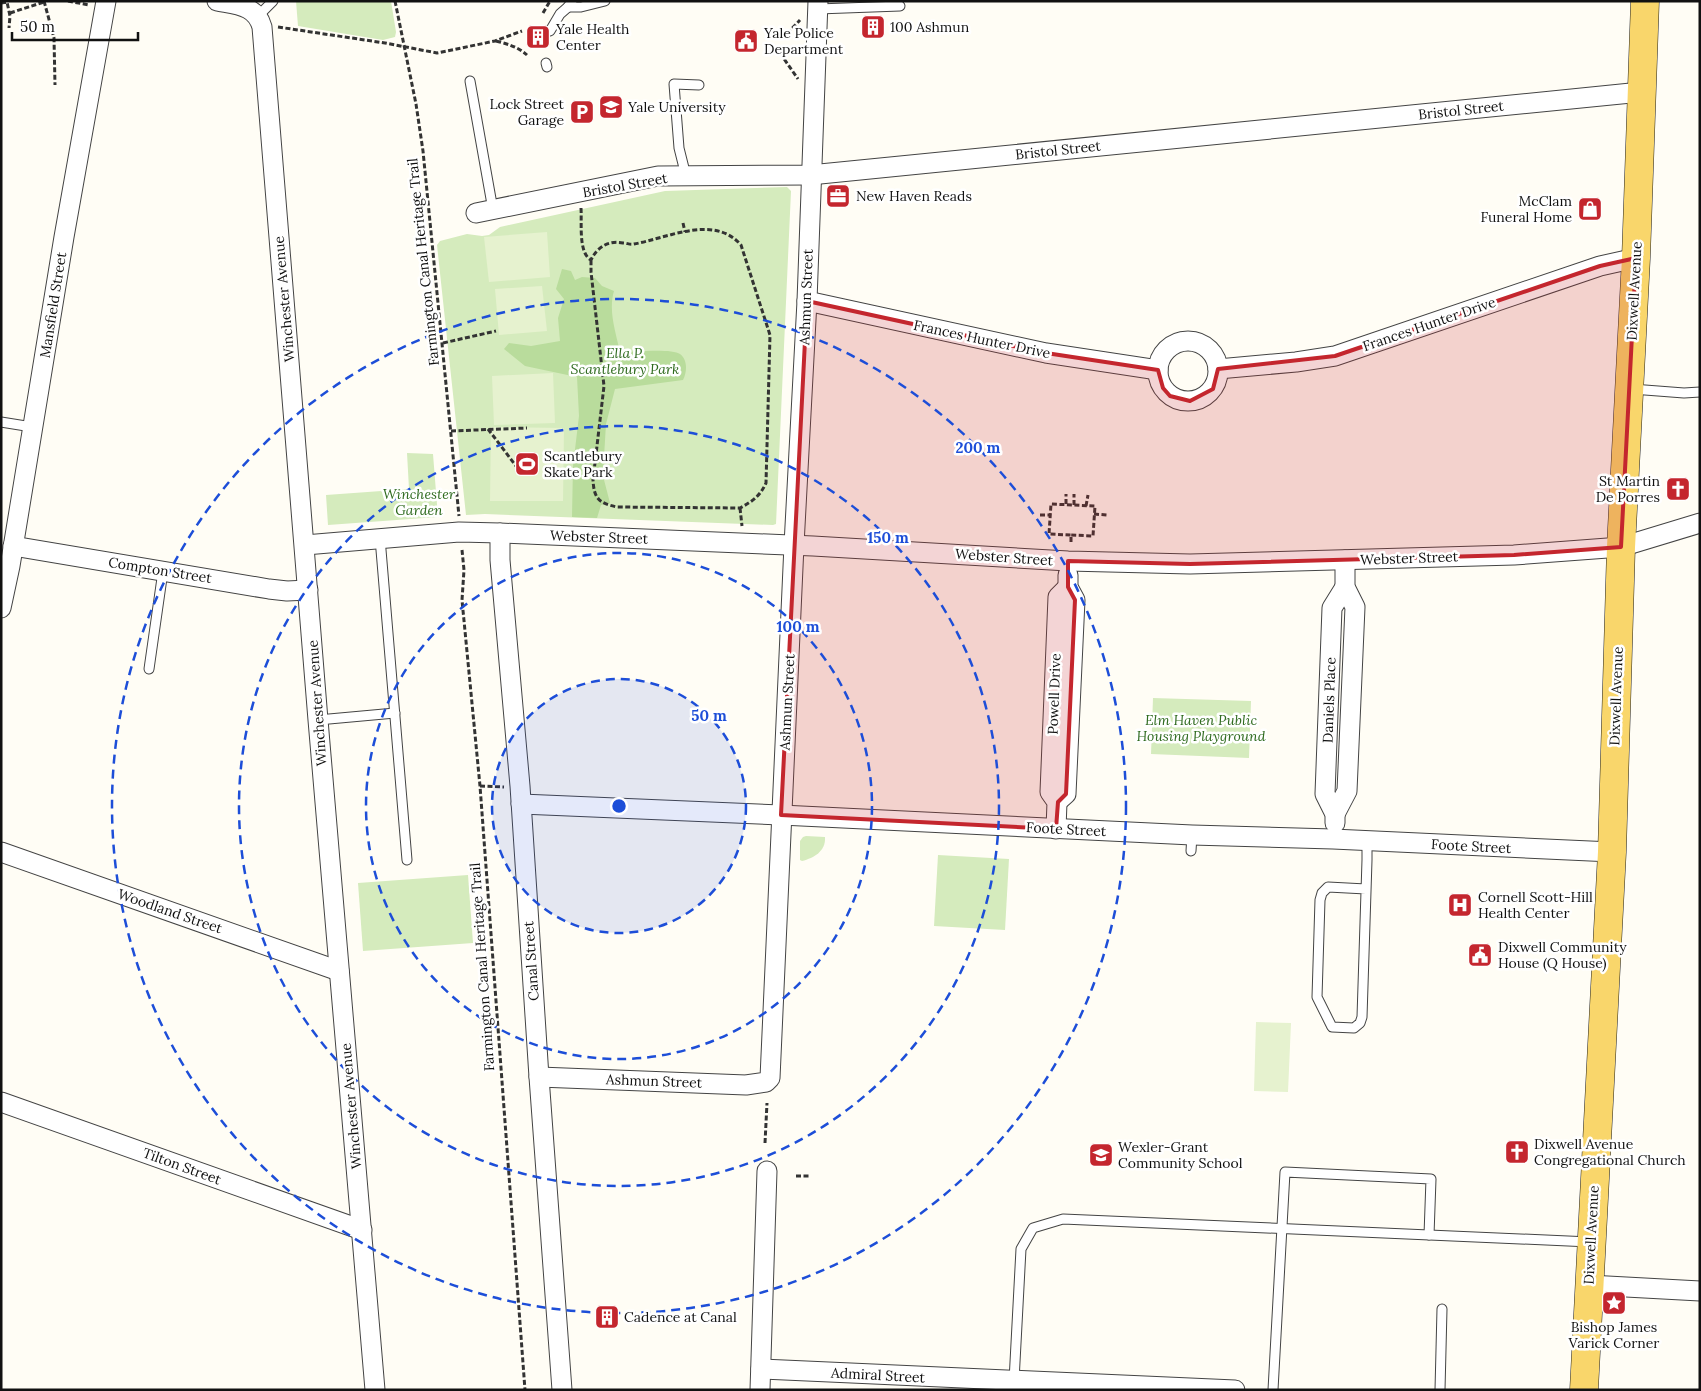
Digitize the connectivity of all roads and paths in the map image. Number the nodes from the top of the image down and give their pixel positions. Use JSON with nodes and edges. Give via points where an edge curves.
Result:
{"nodes":[{"id":1,"x":68,"y":1,"type":"edge"},
{"id":2,"x":217,"y":1,"type":"edge"},
{"id":3,"x":273,"y":1,"type":"edge"},
{"id":4,"x":395,"y":1,"type":"edge"},
{"id":5,"x":550,"y":1,"type":"edge"},
{"id":6,"x":605,"y":1,"type":"edge"},
{"id":7,"x":1645,"y":1,"type":"edge"},
{"id":8,"x":44,"y":2,"type":"edge"},
{"id":9,"x":1,"y":3,"type":"edge"},
{"id":10,"x":97,"y":3,"type":"edge"},
{"id":11,"x":570,"y":4,"type":"edge"},
{"id":12,"x":900,"y":6,"type":"dead end"},
{"id":13,"x":813,"y":9,"type":"edge"},
{"id":14,"x":10,"y":13,"type":"junction"},
{"id":15,"x":544,"y":13,"type":"dead end"},
{"id":16,"x":258,"y":16,"type":"junction"},
{"id":17,"x":278,"y":27,"type":"dead end"},
{"id":18,"x":9,"y":28,"type":"dead end"},
{"id":19,"x":522,"y":31,"type":"dead end"},
{"id":20,"x":550,"y":31,"type":"dead end"},
{"id":21,"x":782,"y":39,"type":"dead end"},
{"id":22,"x":495,"y":41,"type":"junction"},
{"id":23,"x":404,"y":47,"type":"junction"},
{"id":24,"x":780,"y":53,"type":"dead end"},
{"id":25,"x":527,"y":55,"type":"dead end"},
{"id":26,"x":470,"y":81,"type":"dead end"},
{"id":27,"x":55,"y":84,"type":"dead end"},
{"id":28,"x":801,"y":84,"type":"dead end"},
{"id":29,"x":699,"y":85,"type":"dead end"},
{"id":30,"x":1641,"y":92,"type":"junction"},
{"id":31,"x":810,"y":175,"type":"junction"},
{"id":32,"x":686,"y":176,"type":"junction"},
{"id":33,"x":581,"y":205,"type":"dead end"},
{"id":34,"x":484,"y":212,"type":"joint"},
{"id":35,"x":683,"y":223,"type":"dead end"},
{"id":36,"x":686,"y":232,"type":"junction"},
{"id":37,"x":1636,"y":258,"type":"junction"},
{"id":38,"x":591,"y":260,"type":"junction"},
{"id":39,"x":807,"y":301,"type":"junction"},
{"id":40,"x":496,"y":331,"type":"dead end"},
{"id":41,"x":442,"y":343,"type":"junction"},
{"id":42,"x":1218,"y":368,"type":"junction"},
{"id":43,"x":1158,"y":370,"type":"junction"},
{"id":44,"x":1629,"y":388,"type":"junction"},
{"id":45,"x":1700,"y":392,"type":"edge"},
{"id":46,"x":1,"y":422,"type":"edge"},
{"id":47,"x":32,"y":427,"type":"junction"},
{"id":48,"x":527,"y":428,"type":"dead end"},
{"id":49,"x":488,"y":429,"type":"junction"},
{"id":50,"x":451,"y":431,"type":"junction"},
{"id":51,"x":516,"y":466,"type":"dead end"},
{"id":52,"x":1066,"y":494,"type":"dead end"},
{"id":53,"x":1074,"y":494,"type":"dead end"},
{"id":54,"x":1088,"y":495,"type":"dead end"},
{"id":55,"x":1066,"y":504,"type":"junction"},
{"id":56,"x":1074,"y":505,"type":"junction"},
{"id":57,"x":1086,"y":506,"type":"junction"},
{"id":58,"x":740,"y":508,"type":"junction"},
{"id":59,"x":1094,"y":514,"type":"junction"},
{"id":60,"x":1040,"y":515,"type":"dead end"},
{"id":61,"x":1050,"y":515,"type":"junction"},
{"id":62,"x":1107,"y":515,"type":"dead end"},
{"id":63,"x":458,"y":523,"type":"dead end"},
{"id":64,"x":1700,"y":523,"type":"edge"},
{"id":65,"x":742,"y":526,"type":"dead end"},
{"id":66,"x":500,"y":533,"type":"junction"},
{"id":67,"x":1072,"y":535,"type":"junction"},
{"id":68,"x":380,"y":538,"type":"junction"},
{"id":69,"x":1071,"y":542,"type":"dead end"},
{"id":70,"x":305,"y":544,"type":"junction"},
{"id":71,"x":794,"y":545,"type":"junction"},
{"id":72,"x":12,"y":546,"type":"junction"},
{"id":73,"x":461,"y":546,"type":"dead end"},
{"id":74,"x":1621,"y":547,"type":"junction"},
{"id":75,"x":1345,"y":560,"type":"junction"},
{"id":76,"x":1068,"y":561,"type":"junction"},
{"id":77,"x":163,"y":570,"type":"junction"},
{"id":78,"x":308,"y":590,"type":"junction"},
{"id":79,"x":1,"y":608,"type":"edge"},
{"id":80,"x":149,"y":669,"type":"dead end"},
{"id":81,"x":395,"y":713,"type":"junction"},
{"id":82,"x":318,"y":720,"type":"junction"},
{"id":83,"x":480,"y":786,"type":"junction"},
{"id":84,"x":521,"y":796,"type":"junction"},
{"id":85,"x":781,"y":814,"type":"junction"},
{"id":86,"x":1056,"y":829,"type":"junction"},
{"id":87,"x":1334,"y":839,"type":"junction"},
{"id":88,"x":1367,"y":840,"type":"junction"},
{"id":89,"x":1,"y":852,"type":"edge"},
{"id":90,"x":1612,"y":852,"type":"junction"},
{"id":91,"x":407,"y":860,"type":"dead end"},
{"id":92,"x":1366,"y":889,"type":"junction"},
{"id":93,"x":339,"y":971,"type":"junction"},
{"id":94,"x":538,"y":1077,"type":"junction"},
{"id":95,"x":1,"y":1102,"type":"edge"},
{"id":96,"x":767,"y":1103,"type":"dead end"},
{"id":97,"x":765,"y":1143,"type":"dead end"},
{"id":98,"x":767,"y":1170,"type":"dead end"},
{"id":99,"x":796,"y":1176,"type":"dead end"},
{"id":100,"x":811,"y":1176,"type":"dead end"},
{"id":101,"x":1281,"y":1229,"type":"junction"},
{"id":102,"x":362,"y":1230,"type":"junction"},
{"id":103,"x":1429,"y":1235,"type":"junction"},
{"id":104,"x":1590,"y":1242,"type":"junction"},
{"id":105,"x":1589,"y":1285,"type":"junction"},
{"id":106,"x":1700,"y":1291,"type":"edge"},
{"id":107,"x":1442,"y":1308,"type":"dead end"},
{"id":108,"x":761,"y":1370,"type":"junction"},
{"id":109,"x":1014,"y":1381,"type":"junction"},
{"id":110,"x":375,"y":1390,"type":"edge"},
{"id":111,"x":524,"y":1390,"type":"edge"},
{"id":112,"x":562,"y":1390,"type":"edge"},
{"id":113,"x":760,"y":1390,"type":"edge"},
{"id":114,"x":1235,"y":1390,"type":"edge"},
{"id":115,"x":1273,"y":1390,"type":"edge"},
{"id":116,"x":1440,"y":1390,"type":"edge"},
{"id":117,"x":1584,"y":1390,"type":"edge"}],
"edges":[{"from":1,"to":10,"type":"path"},
{"from":2,"to":16,"type":"street","via":[[250,9]]},
{"from":3,"to":16,"type":"lane"},
{"from":4,"to":23,"type":"path","name":"Farmington Canal Heritage Trail"},
{"from":5,"to":15,"type":"path"},
{"from":6,"to":11,"type":"lane","via":[[581,7]]},
{"from":7,"to":30,"type":"main road","name":"Dixwell Avenue"},
{"from":8,"to":14,"type":"path"},
{"from":8,"to":27,"type":"path","via":[[54,38]]},
{"from":9,"to":14,"type":"path","via":[[7,2]]},
{"from":10,"to":47,"type":"street","name":"Mansfield Street","via":[[66,223]]},
{"from":11,"to":20,"type":"lane"},
{"from":12,"to":13,"type":"lane"},
{"from":13,"to":21,"type":"path"},
{"from":13,"to":31,"type":"street","name":"Ashmun Street"},
{"from":14,"to":18,"type":"path"},
{"from":16,"to":70,"type":"street","name":"Winchester Avenue","via":[[262,27]]},
{"from":17,"to":23,"type":"path"},
{"from":19,"to":22,"type":"path"},
{"from":22,"to":23,"type":"path","via":[[437,53]]},
{"from":22,"to":25,"type":"path","via":[[520,49]]},
{"from":23,"to":41,"type":"path","name":"Farmington Canal Heritage Trail","via":[[423,151]]},
{"from":24,"to":28,"type":"path"},
{"from":26,"to":34,"type":"lane"},
{"from":29,"to":32,"type":"lane","via":[[674,84],[679,148]]},
{"from":30,"to":31,"type":"street","name":"Bristol Street"},
{"from":30,"to":37,"type":"main road","name":"Dixwell Avenue"},
{"from":31,"to":32,"type":"street","name":"Bristol Street"},
{"from":31,"to":39,"type":"street","name":"Ashmun Street"},
{"from":32,"to":34,"type":"street","name":"Bristol Street","via":[[658,176]]},
{"from":33,"to":38,"type":"path","via":[[583,250]]},
{"from":35,"to":36,"type":"path"},
{"from":36,"to":38,"type":"path","via":[[631,245],[607,244],[598,249]]},
{"from":36,"to":58,"type":"path","via":[[722,232],[741,245],[770,335],[766,483],[762,493]]},
{"from":37,"to":42,"type":"street","name":"Frances Hunter Drive","via":[[1600,266],[1336,356]]},
{"from":37,"to":44,"type":"main road","name":"Dixwell Avenue"},
{"from":38,"to":58,"type":"path","via":[[604,386],[593,480],[595,494],[600,501],[617,507]]},
{"from":39,"to":43,"type":"street","name":"Frances Hunter Drive","via":[[1046,353]]},
{"from":39,"to":71,"type":"street","name":"Ashmun Street"},
{"from":40,"to":41,"type":"path"},
{"from":41,"to":50,"type":"path","name":"Farmington Canal Heritage Trail"},
{"from":42,"to":43,"type":"street","via":[[1216,358],[1209,350],[1195,342],[1184,341],[1166,350]]},
{"from":42,"to":43,"type":"street","via":[[1213,389],[1205,396],[1190,401],[1170,396],[1158,379]]},
{"from":44,"to":45,"type":"lane"},
{"from":44,"to":74,"type":"main road","name":"Dixwell Avenue"},
{"from":46,"to":47,"type":"lane"},
{"from":47,"to":72,"type":"street","name":"Mansfield Street"},
{"from":48,"to":49,"type":"path"},
{"from":49,"to":50,"type":"path"},
{"from":49,"to":51,"type":"path"},
{"from":50,"to":63,"type":"path","name":"Farmington Canal Heritage Trail"},
{"from":52,"to":55,"type":"path"},
{"from":53,"to":56,"type":"path"},
{"from":54,"to":57,"type":"path"},
{"from":55,"to":56,"type":"path"},
{"from":55,"to":61,"type":"path","via":[[1051,504]]},
{"from":56,"to":57,"type":"path"},
{"from":57,"to":59,"type":"path","via":[[1095,506]]},
{"from":58,"to":65,"type":"path"},
{"from":59,"to":62,"type":"path"},
{"from":59,"to":67,"type":"path","via":[[1093,536]]},
{"from":60,"to":61,"type":"path"},
{"from":61,"to":67,"type":"path","via":[[1049,534]]},
{"from":64,"to":74,"type":"street","name":"Webster Street"},
{"from":66,"to":68,"type":"street","name":"Webster Street","via":[[459,532]]},
{"from":66,"to":71,"type":"street","name":"Webster Street"},
{"from":66,"to":84,"type":"street","name":"Canal Street"},
{"from":67,"to":69,"type":"path"},
{"from":68,"to":70,"type":"street","name":"Webster Street"},
{"from":68,"to":81,"type":"lane"},
{"from":70,"to":78,"type":"street","name":"Winchester Avenue"},
{"from":71,"to":76,"type":"street","name":"Webster Street"},
{"from":71,"to":85,"type":"street","name":"Ashmun Street"},
{"from":72,"to":77,"type":"street","name":"Compton Street"},
{"from":72,"to":79,"type":"street","name":"Mansfield Street"},
{"from":73,"to":83,"type":"path","name":"Farmington Canal Heritage Trail","via":[[464,570],[462,600]]},
{"from":74,"to":75,"type":"street","name":"Webster Street","via":[[1514,555]]},
{"from":74,"to":90,"type":"main road","name":"Dixwell Avenue"},
{"from":75,"to":76,"type":"street","name":"Webster Street","via":[[1190,564]]},
{"from":75,"to":87,"type":"street","name":"Daniels Place","via":[[1345,587],[1355,606],[1347,792],[1335,814]]},
{"from":76,"to":86,"type":"street","name":"Powell Drive","via":[[1068,587],[1075,600],[1068,764],[1066,794],[1058,802]]},
{"from":77,"to":78,"type":"street","name":"Compton Street","via":[[269,589]]},
{"from":77,"to":80,"type":"lane"},
{"from":78,"to":82,"type":"street","name":"Winchester Avenue"},
{"from":81,"to":82,"type":"lane"},
{"from":81,"to":91,"type":"lane"},
{"from":82,"to":93,"type":"street","name":"Winchester Avenue"},
{"from":83,"to":84,"type":"path"},
{"from":83,"to":111,"type":"path","name":"Farmington Canal Heritage Trail"},
{"from":84,"to":85,"type":"street","name":"Foote Street"},
{"from":84,"to":94,"type":"street","name":"Canal Street"},
{"from":85,"to":86,"type":"street","name":"Foote Street"},
{"from":85,"to":94,"type":"street","name":"Ashmun Street","via":[[770,1078],[766,1082],[746,1085]]},
{"from":86,"to":87,"type":"street","name":"Foote Street","via":[[1192,843]]},
{"from":87,"to":88,"type":"street","name":"Foote Street"},
{"from":88,"to":90,"type":"street","name":"Foote Street"},
{"from":88,"to":92,"type":"lane"},
{"from":89,"to":93,"type":"street","name":"Woodland Street"},
{"from":90,"to":104,"type":"main road","name":"Dixwell Avenue"},
{"from":92,"to":92,"type":"lane","via":[[1362,1017],[1354,1028],[1332,1027],[1317,997],[1320,900],[1328,887]]},
{"from":93,"to":102,"type":"street","name":"Winchester Avenue"},
{"from":94,"to":112,"type":"street","name":"Canal Street"},
{"from":95,"to":102,"type":"street","name":"Tilton Street"},
{"from":96,"to":97,"type":"path"},
{"from":98,"to":108,"type":"street"},
{"from":99,"to":100,"type":"path"},
{"from":101,"to":103,"type":"lane"},
{"from":101,"to":103,"type":"lane","via":[[1284,1172],[1431,1179]]},
{"from":101,"to":109,"type":"lane","via":[[1063,1219],[1033,1228],[1022,1250]]},
{"from":101,"to":115,"type":"lane"},
{"from":102,"to":110,"type":"street","name":"Winchester Avenue"},
{"from":103,"to":104,"type":"lane"},
{"from":104,"to":105,"type":"main road","name":"Dixwell Avenue"},
{"from":105,"to":106,"type":"street"},
{"from":105,"to":117,"type":"main road","name":"Dixwell Avenue"},
{"from":107,"to":116,"type":"lane"},
{"from":108,"to":109,"type":"street","name":"Admiral Street"},
{"from":108,"to":113,"type":"street"},
{"from":109,"to":114,"type":"street","name":"Admiral Street"}]}
